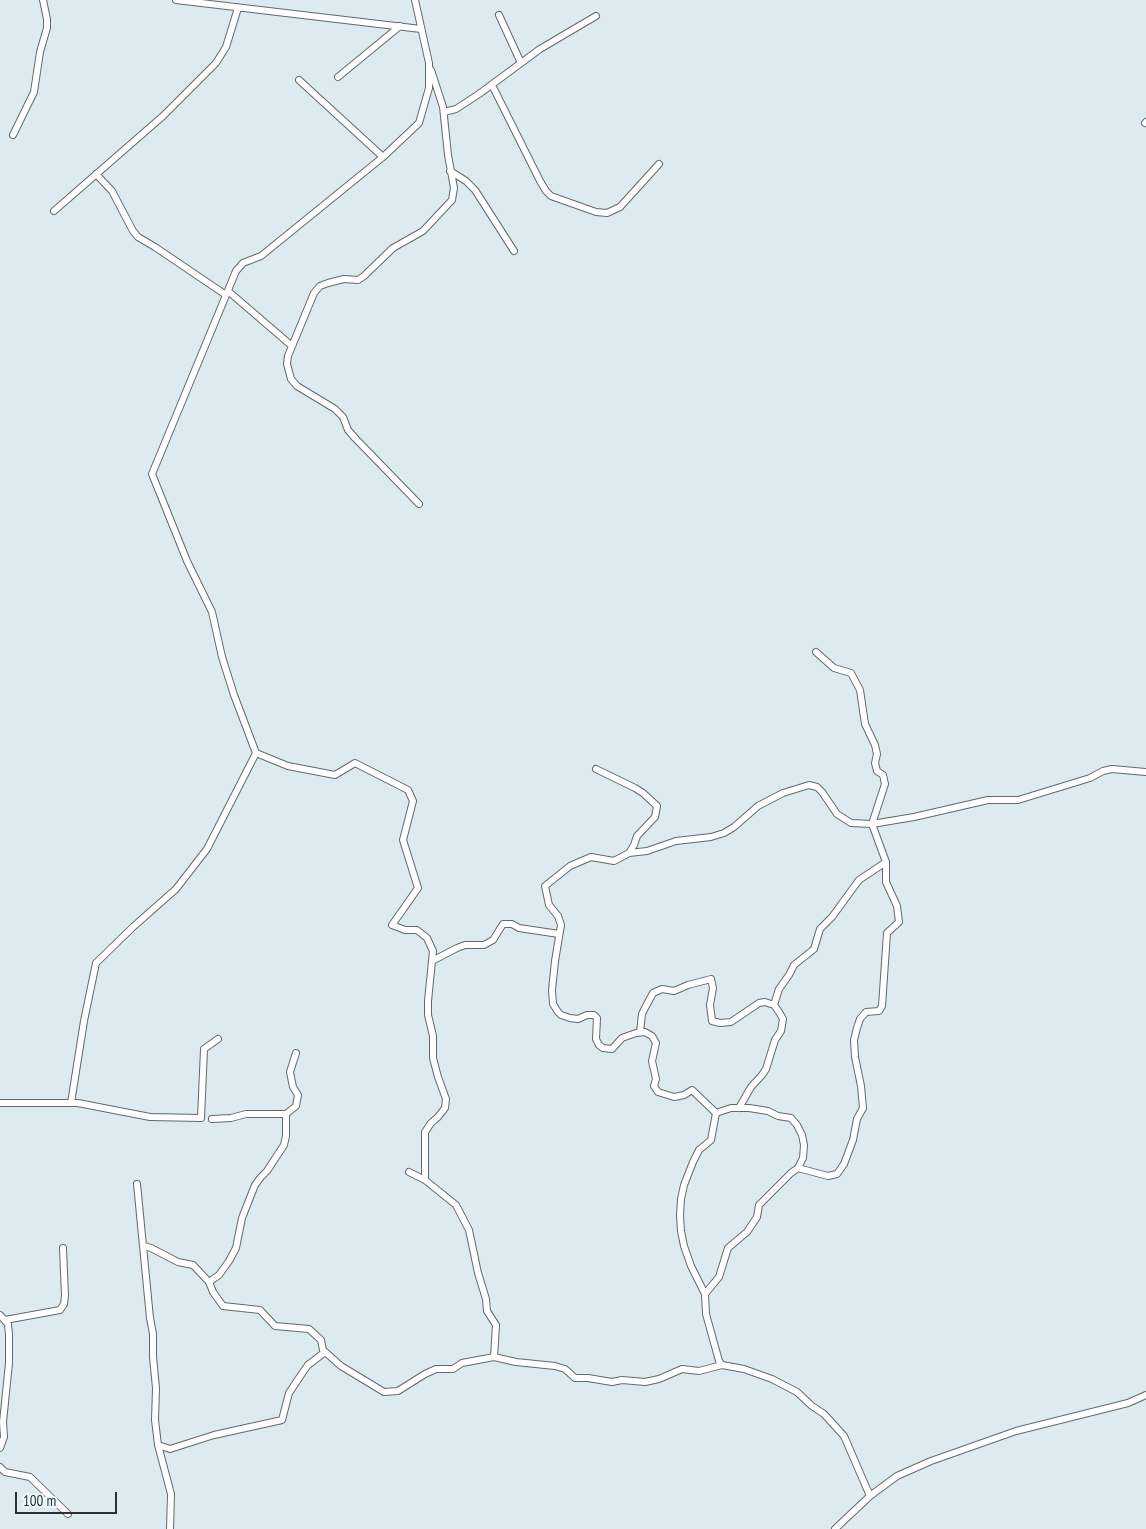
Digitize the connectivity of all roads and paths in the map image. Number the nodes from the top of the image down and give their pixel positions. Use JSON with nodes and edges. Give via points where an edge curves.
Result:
{"nodes":[{"id":1,"x":43,"y":0,"type":"edge"},
{"id":2,"x":176,"y":0,"type":"edge"},
{"id":3,"x":415,"y":0,"type":"edge"},
{"id":4,"x":238,"y":8,"type":"junction"},
{"id":5,"x":499,"y":15,"type":"dead end"},
{"id":6,"x":596,"y":16,"type":"dead end"},
{"id":7,"x":400,"y":26,"type":"junction"},
{"id":8,"x":421,"y":28,"type":"junction"},
{"id":9,"x":429,"y":63,"type":"junction"},
{"id":10,"x":521,"y":63,"type":"junction"},
{"id":11,"x":338,"y":77,"type":"dead end"},
{"id":12,"x":299,"y":80,"type":"dead end"},
{"id":13,"x":492,"y":85,"type":"junction"},
{"id":14,"x":444,"y":112,"type":"junction"},
{"id":15,"x":13,"y":135,"type":"dead end"},
{"id":16,"x":383,"y":157,"type":"junction"},
{"id":17,"x":659,"y":164,"type":"dead end"},
{"id":18,"x":450,"y":171,"type":"junction"},
{"id":19,"x":96,"y":174,"type":"junction"},
{"id":20,"x":54,"y":211,"type":"dead end"},
{"id":21,"x":514,"y":251,"type":"dead end"},
{"id":22,"x":227,"y":293,"type":"junction"},
{"id":23,"x":292,"y":346,"type":"junction"},
{"id":24,"x":419,"y":504,"type":"dead end"},
{"id":25,"x":816,"y":652,"type":"dead end"},
{"id":26,"x":256,"y":753,"type":"junction"},
{"id":27,"x":596,"y":769,"type":"dead end"},
{"id":28,"x":1146,"y":772,"type":"edge"},
{"id":29,"x":872,"y":824,"type":"junction"},
{"id":30,"x":629,"y":853,"type":"junction"},
{"id":31,"x":886,"y":862,"type":"junction"},
{"id":32,"x":558,"y":934,"type":"junction"},
{"id":33,"x":432,"y":961,"type":"junction"},
{"id":34,"x":774,"y":1005,"type":"junction"},
{"id":35,"x":640,"y":1032,"type":"junction"},
{"id":36,"x":218,"y":1039,"type":"dead end"},
{"id":37,"x":296,"y":1052,"type":"dead end"},
{"id":38,"x":0,"y":1103,"type":"edge"},
{"id":39,"x":71,"y":1103,"type":"junction"},
{"id":40,"x":739,"y":1108,"type":"junction"},
{"id":41,"x":716,"y":1113,"type":"junction"},
{"id":42,"x":286,"y":1114,"type":"junction"},
{"id":43,"x":212,"y":1119,"type":"dead end"},
{"id":44,"x":798,"y":1168,"type":"junction"},
{"id":45,"x":410,"y":1172,"type":"dead end"},
{"id":46,"x":425,"y":1180,"type":"junction"},
{"id":47,"x":137,"y":1184,"type":"dead end"},
{"id":48,"x":144,"y":1246,"type":"junction"},
{"id":49,"x":63,"y":1248,"type":"dead end"},
{"id":50,"x":209,"y":1282,"type":"junction"},
{"id":51,"x":705,"y":1294,"type":"junction"},
{"id":52,"x":3,"y":1317,"type":"edge"},
{"id":53,"x":325,"y":1352,"type":"junction"},
{"id":54,"x":494,"y":1357,"type":"junction"},
{"id":55,"x":722,"y":1365,"type":"junction"},
{"id":56,"x":1146,"y":1395,"type":"edge"},
{"id":57,"x":158,"y":1445,"type":"junction"},
{"id":58,"x":0,"y":1448,"type":"edge"},
{"id":59,"x":0,"y":1468,"type":"edge"},
{"id":60,"x":870,"y":1496,"type":"junction"},
{"id":61,"x":68,"y":1514,"type":"dead end"},
{"id":62,"x":170,"y":1529,"type":"edge"},
{"id":63,"x":835,"y":1529,"type":"edge"}],
"edges":[{"from":1,"to":15,"type":"street","via":[[47,28],[34,92]]},
{"from":2,"to":4,"type":"street"},
{"from":3,"to":8,"type":"street"},
{"from":4,"to":7,"type":"street"},
{"from":4,"to":19,"type":"street","via":[[226,46],[216,63]]},
{"from":5,"to":10,"type":"street"},
{"from":6,"to":10,"type":"street"},
{"from":7,"to":8,"type":"street"},
{"from":7,"to":11,"type":"street"},
{"from":8,"to":9,"type":"street"},
{"from":9,"to":14,"type":"street"},
{"from":9,"to":16,"type":"street","via":[[429,88],[419,123]]},
{"from":10,"to":13,"type":"street"},
{"from":12,"to":16,"type":"street"},
{"from":13,"to":14,"type":"street","via":[[456,109]]},
{"from":13,"to":17,"type":"street","via":[[540,181],[551,196],[607,213],[620,207]]},
{"from":14,"to":18,"type":"street"},
{"from":16,"to":22,"type":"street","via":[[261,256],[243,263]]},
{"from":18,"to":21,"type":"street","via":[[475,190]]},
{"from":18,"to":23,"type":"street","via":[[454,188],[452,200],[423,231],[393,248],[358,280],[344,279],[320,286]]},
{"from":19,"to":20,"type":"street"},
{"from":19,"to":22,"type":"street","via":[[112,190],[138,237]]},
{"from":22,"to":23,"type":"street"},
{"from":22,"to":26,"type":"street","via":[[152,474],[187,561],[212,612],[222,657]]},
{"from":23,"to":24,"type":"street","via":[[287,364],[291,379],[344,417],[348,430]]},
{"from":25,"to":29,"type":"street","via":[[834,668],[851,673],[860,690],[865,724],[876,745],[877,771],[885,784]]},
{"from":26,"to":33,"type":"street","via":[[288,766],[335,775],[355,763],[408,790],[413,801],[403,840],[418,888],[392,925],[423,933],[431,944]]},
{"from":26,"to":39,"type":"street","via":[[207,849],[176,889],[96,963]]},
{"from":27,"to":30,"type":"street","via":[[643,793],[657,806],[655,817],[636,836]]},
{"from":28,"to":29,"type":"street","via":[[1112,769],[1018,800],[988,800]]},
{"from":29,"to":30,"type":"street","via":[[852,823],[837,814],[817,787],[809,785],[783,793],[758,806],[724,833]]},
{"from":29,"to":31,"type":"street"},
{"from":30,"to":32,"type":"street","via":[[614,861],[591,857],[570,866],[545,886],[548,905],[561,924]]},
{"from":31,"to":34,"type":"street","via":[[859,880],[820,929],[814,950],[794,965],[779,989]]},
{"from":31,"to":44,"type":"street","via":[[886,882],[897,906],[899,922],[887,933],[882,1006],[879,1010],[866,1012],[860,1019],[854,1040],[863,1108],[844,1164],[837,1174],[828,1176]]},
{"from":32,"to":33,"type":"street","via":[[503,924],[493,940],[484,945],[457,948]]},
{"from":32,"to":35,"type":"street","via":[[552,990],[553,1004],[558,1012],[578,1019],[594,1015],[597,1018],[596,1039],[603,1048],[612,1049],[622,1038]]},
{"from":33,"to":46,"type":"street","via":[[428,1015],[433,1036],[433,1058],[446,1099],[445,1108],[425,1132]]},
{"from":34,"to":35,"type":"street","via":[[759,1003],[731,1022],[712,1021],[711,979],[674,991],[662,989],[653,993],[642,1014]]},
{"from":34,"to":40,"type":"street","via":[[783,1019],[781,1030],[766,1069]]},
{"from":35,"to":41,"type":"street","via":[[652,1036],[656,1043],[652,1061],[656,1079],[654,1086],[658,1092],[674,1097],[684,1096],[692,1090]]},
{"from":36,"to":39,"type":"street","via":[[204,1049],[201,1118],[150,1117]]},
{"from":37,"to":42,"type":"street","via":[[290,1072],[298,1095],[296,1106]]},
{"from":38,"to":39,"type":"street"},
{"from":40,"to":41,"type":"street"},
{"from":40,"to":44,"type":"street","via":[[768,1111],[791,1118],[802,1135],[804,1145]]},
{"from":41,"to":51,"type":"street","via":[[711,1140],[699,1150],[681,1199],[684,1246]]},
{"from":42,"to":43,"type":"street","via":[[246,1114]]},
{"from":42,"to":50,"type":"street","via":[[284,1145],[255,1186],[229,1261]]},
{"from":44,"to":51,"type":"street","via":[[759,1205],[757,1217],[747,1232],[728,1248],[719,1277]]},
{"from":45,"to":46,"type":"street"},
{"from":46,"to":54,"type":"street","via":[[456,1205],[469,1230],[487,1311],[496,1325]]},
{"from":47,"to":48,"type":"street"},
{"from":48,"to":50,"type":"street","via":[[178,1262],[193,1265]]},
{"from":48,"to":57,"type":"street","via":[[153,1334]]},
{"from":49,"to":52,"type":"street","via":[[65,1296],[60,1310]]},
{"from":50,"to":53,"type":"street","via":[[223,1306],[260,1310],[275,1326],[309,1329],[321,1340]]},
{"from":51,"to":55,"type":"street","via":[[713,1344]]},
{"from":52,"to":58,"type":"street","via":[[8,1324],[9,1354],[4,1437]]},
{"from":53,"to":54,"type":"street","via":[[341,1366],[384,1392],[398,1391],[436,1369],[453,1369],[462,1362]]},
{"from":53,"to":57,"type":"street","via":[[308,1365],[289,1393],[282,1420],[214,1435],[170,1449]]},
{"from":54,"to":55,"type":"street","via":[[555,1366],[565,1369],[575,1378],[612,1382],[646,1382],[682,1369],[699,1370]]},
{"from":55,"to":60,"type":"street","via":[[772,1379],[797,1392],[824,1414],[844,1436]]},
{"from":56,"to":60,"type":"street","via":[[1128,1403],[1016,1431],[931,1461],[898,1476]]},
{"from":57,"to":62,"type":"street","via":[[171,1494]]},
{"from":59,"to":61,"type":"street","via":[[30,1477]]},
{"from":60,"to":63,"type":"street"}]}
